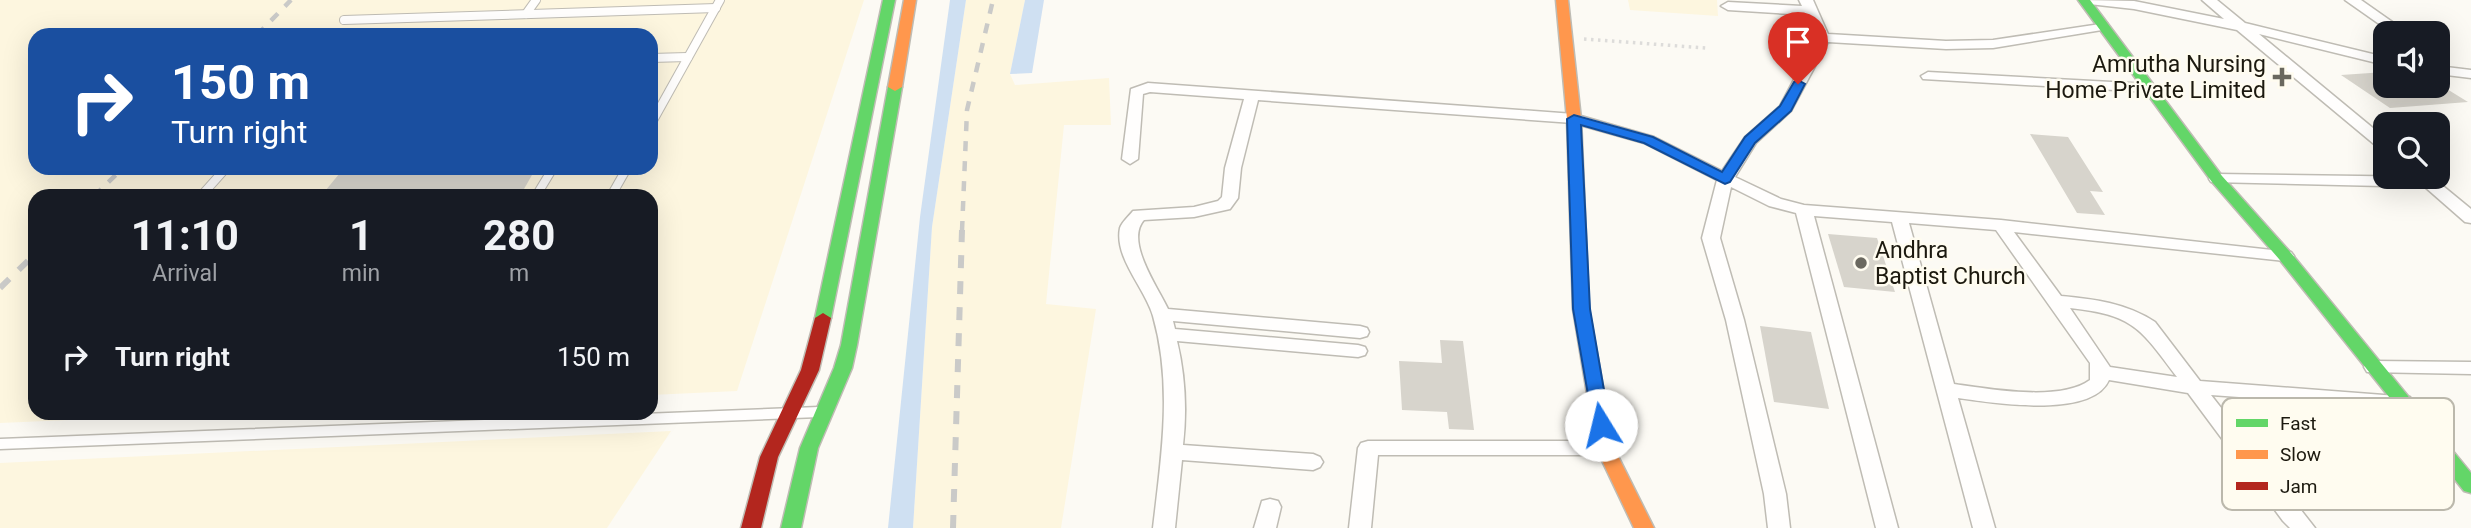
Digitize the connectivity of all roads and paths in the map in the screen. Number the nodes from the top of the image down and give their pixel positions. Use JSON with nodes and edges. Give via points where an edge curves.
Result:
{"nodes":[{"id":1,"x":536,"y":0,"type":"edge"},
{"id":2,"x":655,"y":0,"type":"edge"},
{"id":3,"x":888,"y":0,"type":"edge"},
{"id":4,"x":911,"y":0,"type":"edge"},
{"id":5,"x":1562,"y":0,"type":"edge"},
{"id":6,"x":2086,"y":0,"type":"edge"},
{"id":7,"x":2209,"y":0,"type":"edge"},
{"id":8,"x":2352,"y":0,"type":"edge"},
{"id":9,"x":718,"y":4,"type":"edge"},
{"id":10,"x":1809,"y":5,"type":"edge"},
{"id":11,"x":1728,"y":6,"type":"dead end"},
{"id":12,"x":652,"y":10,"type":"junction"},
{"id":13,"x":526,"y":14,"type":"junction"},
{"id":14,"x":344,"y":20,"type":"dead end"},
{"id":15,"x":2383,"y":21,"type":"edge"},
{"id":16,"x":2102,"y":26,"type":"junction"},
{"id":17,"x":2238,"y":26,"type":"junction"},
{"id":18,"x":1566,"y":38,"type":"junction"},
{"id":19,"x":1823,"y":38,"type":"junction"},
{"id":20,"x":1706,"y":48,"type":"dead end"},
{"id":21,"x":688,"y":57,"type":"junction"},
{"id":22,"x":658,"y":58,"type":"edge"},
{"id":23,"x":2373,"y":58,"type":"edge"},
{"id":24,"x":2450,"y":71,"type":"edge"},
{"id":25,"x":2471,"y":74,"type":"edge"},
{"id":26,"x":1928,"y":76,"type":"dead end"},
{"id":27,"x":2149,"y":89,"type":"junction"},
{"id":28,"x":1252,"y":95,"type":"junction"},
{"id":29,"x":658,"y":111,"type":"edge"},
{"id":30,"x":1574,"y":119,"type":"junction"},
{"id":31,"x":2373,"y":136,"type":"edge"},
{"id":32,"x":1130,"y":159,"type":"dead end"},
{"id":33,"x":220,"y":175,"type":"edge"},
{"id":34,"x":1725,"y":179,"type":"junction"},
{"id":35,"x":2217,"y":179,"type":"junction"},
{"id":36,"x":2373,"y":179,"type":"edge"},
{"id":37,"x":207,"y":189,"type":"edge"},
{"id":38,"x":2438,"y":189,"type":"edge"},
{"id":39,"x":1804,"y":210,"type":"junction"},
{"id":40,"x":1899,"y":218,"type":"junction"},
{"id":41,"x":2471,"y":218,"type":"edge"},
{"id":42,"x":2001,"y":225,"type":"junction"},
{"id":43,"x":2285,"y":256,"type":"junction"},
{"id":44,"x":2055,"y":301,"type":"junction"},
{"id":45,"x":1162,"y":314,"type":"junction"},
{"id":46,"x":1167,"y":334,"type":"junction"},
{"id":47,"x":2374,"y":367,"type":"junction"},
{"id":48,"x":2471,"y":368,"type":"edge"},
{"id":49,"x":2101,"y":372,"type":"junction"},
{"id":50,"x":2194,"y":387,"type":"junction"},
{"id":51,"x":1946,"y":390,"type":"junction"},
{"id":52,"x":2347,"y":398,"type":"edge"},
{"id":53,"x":2400,"y":398,"type":"edge"},
{"id":54,"x":825,"y":412,"type":"junction"},
{"id":55,"x":790,"y":413,"type":"junction"},
{"id":56,"x":658,"y":418,"type":"edge"},
{"id":57,"x":499,"y":420,"type":"edge"},
{"id":58,"x":604,"y":420,"type":"edge"},
{"id":59,"x":2222,"y":423,"type":"edge"},
{"id":60,"x":497,"y":424,"type":"junction"},
{"id":61,"x":0,"y":444,"type":"edge"},
{"id":62,"x":1605,"y":448,"type":"junction"},
{"id":63,"x":1172,"y":452,"type":"junction"},
{"id":64,"x":1313,"y":462,"type":"dead end"},
{"id":65,"x":2454,"y":465,"type":"edge"},
{"id":66,"x":2471,"y":486,"type":"edge"},
{"id":67,"x":2290,"y":510,"type":"edge"},
{"id":68,"x":751,"y":528,"type":"edge"},
{"id":69,"x":791,"y":528,"type":"edge"},
{"id":70,"x":1164,"y":528,"type":"edge"},
{"id":71,"x":1360,"y":528,"type":"edge"},
{"id":72,"x":1644,"y":528,"type":"edge"},
{"id":73,"x":1779,"y":528,"type":"edge"},
{"id":74,"x":1887,"y":528,"type":"edge"},
{"id":75,"x":1984,"y":528,"type":"edge"},
{"id":76,"x":2304,"y":528,"type":"edge"}],
"edges":[{"from":1,"to":13,"type":"lane"},
{"from":2,"to":12,"type":"lane"},
{"from":3,"to":55,"type":"main road","via":[[819,337]]},
{"from":4,"to":54,"type":"main road","via":[[856,314],[843,368]]},
{"from":5,"to":18,"type":"main road"},
{"from":6,"to":16,"type":"main road"},
{"from":6,"to":17,"type":"street"},
{"from":7,"to":17,"type":"street"},
{"from":8,"to":15,"type":"street"},
{"from":9,"to":12,"type":"lane"},
{"from":9,"to":21,"type":"lane"},
{"from":10,"to":11,"type":"street"},
{"from":10,"to":19,"type":"street"},
{"from":12,"to":13,"type":"lane"},
{"from":13,"to":14,"type":"lane"},
{"from":16,"to":19,"type":"street","via":[[1993,44]]},
{"from":16,"to":27,"type":"main road"},
{"from":17,"to":23,"type":"street"},
{"from":17,"to":31,"type":"street"},
{"from":18,"to":20,"type":"path"},
{"from":18,"to":30,"type":"main road"},
{"from":19,"to":34,"type":"street","via":[[1786,108],[1750,140]]},
{"from":21,"to":22,"type":"lane"},
{"from":21,"to":29,"type":"lane"},
{"from":24,"to":25,"type":"street"},
{"from":26,"to":27,"type":"street"},
{"from":27,"to":35,"type":"main road"},
{"from":28,"to":30,"type":"street"},
{"from":28,"to":32,"type":"street","via":[[1141,88],[1136,92]]},
{"from":28,"to":45,"type":"street","via":[[1230,198],[1224,205],[1207,211],[1139,215],[1129,226],[1128,245]]},
{"from":30,"to":34,"type":"street","via":[[1648,140]]},
{"from":30,"to":62,"type":"main road","via":[[1581,309]]},
{"from":33,"to":37,"type":"lane"},
{"from":34,"to":39,"type":"street","via":[[1775,203]]},
{"from":34,"to":73,"type":"street","via":[[1711,238],[1735,320]]},
{"from":35,"to":36,"type":"street"},
{"from":35,"to":43,"type":"main road"},
{"from":38,"to":41,"type":"street"},
{"from":39,"to":40,"type":"street"},
{"from":39,"to":74,"type":"street"},
{"from":40,"to":42,"type":"street"},
{"from":40,"to":51,"type":"street"},
{"from":42,"to":43,"type":"street"},
{"from":42,"to":44,"type":"street"},
{"from":43,"to":47,"type":"main road"},
{"from":44,"to":49,"type":"street","via":[[2099,362]]},
{"from":44,"to":50,"type":"street","via":[[2116,309],[2137,317]]},
{"from":45,"to":46,"type":"street"},
{"from":45,"to":46,"type":"street","via":[[1359,341]]},
{"from":46,"to":63,"type":"street","via":[[1175,426]]},
{"from":47,"to":48,"type":"street"},
{"from":47,"to":53,"type":"main road"},
{"from":49,"to":50,"type":"street"},
{"from":49,"to":51,"type":"street","via":[[2098,383],[2076,395],[2016,398]]},
{"from":50,"to":52,"type":"street"},
{"from":50,"to":59,"type":"street"},
{"from":51,"to":75,"type":"street"},
{"from":54,"to":55,"type":"lane"},
{"from":54,"to":69,"type":"main road","via":[[809,448]]},
{"from":55,"to":56,"type":"lane"},
{"from":55,"to":68,"type":"main road","via":[[769,457]]},
{"from":57,"to":60,"type":"lane"},
{"from":58,"to":60,"type":"lane"},
{"from":60,"to":61,"type":"lane"},
{"from":62,"to":71,"type":"street","via":[[1368,449]]},
{"from":62,"to":72,"type":"main road"},
{"from":63,"to":64,"type":"street"},
{"from":63,"to":70,"type":"street"},
{"from":65,"to":66,"type":"main road"},
{"from":67,"to":76,"type":"street"}]}
